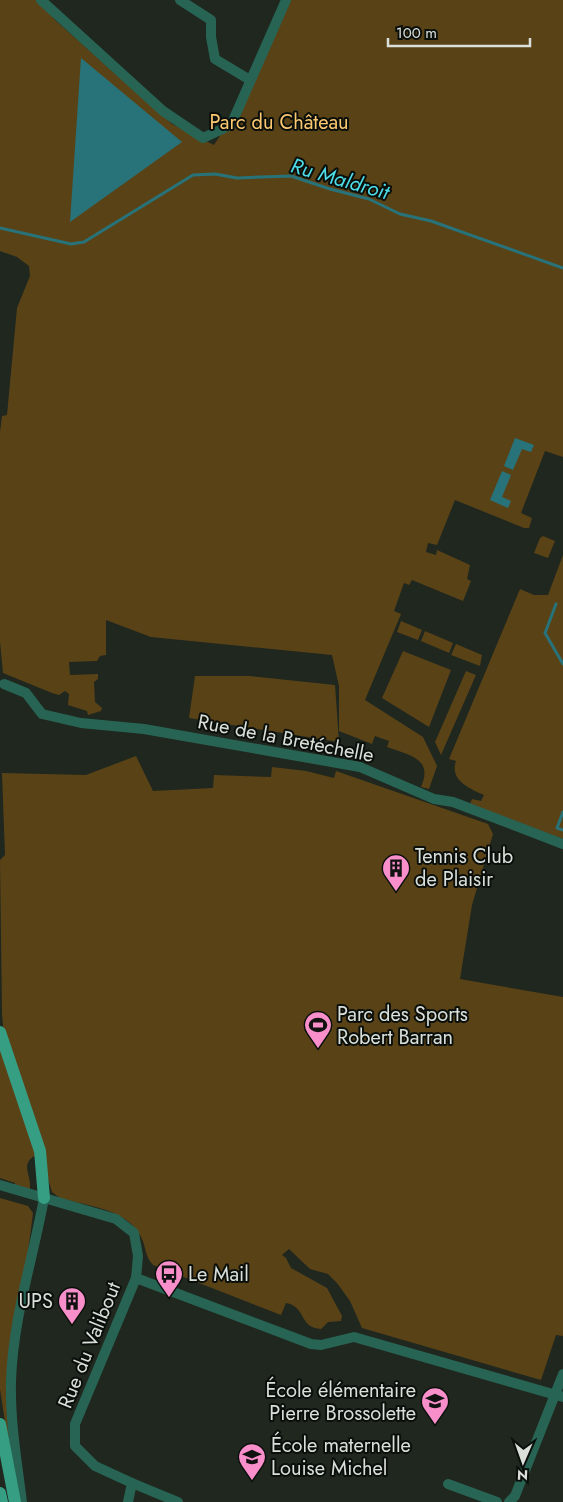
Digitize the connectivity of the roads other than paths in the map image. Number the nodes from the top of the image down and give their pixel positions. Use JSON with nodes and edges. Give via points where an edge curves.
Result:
{"nodes":[{"id":1,"x":41,"y":0,"type":"edge"},
{"id":2,"x":180,"y":0,"type":"edge"},
{"id":3,"x":286,"y":0,"type":"edge"},
{"id":4,"x":250,"y":80,"type":"junction"},
{"id":5,"x":4,"y":684,"type":"dead end"},
{"id":6,"x":563,"y":844,"type":"edge"},
{"id":7,"x":0,"y":1032,"type":"edge"},
{"id":8,"x":0,"y":1185,"type":"edge"},
{"id":9,"x":44,"y":1198,"type":"junction"},
{"id":10,"x":136,"y":1278,"type":"junction"},
{"id":11,"x":563,"y":1374,"type":"edge"},
{"id":12,"x":559,"y":1396,"type":"edge"},
{"id":13,"x":0,"y":1424,"type":"edge"},
{"id":14,"x":132,"y":1483,"type":"junction"},
{"id":15,"x":448,"y":1484,"type":"dead end"},
{"id":16,"x":0,"y":1493,"type":"edge"},
{"id":17,"x":2,"y":1502,"type":"edge"},
{"id":18,"x":15,"y":1502,"type":"edge"},
{"id":19,"x":22,"y":1502,"type":"edge"},
{"id":20,"x":128,"y":1502,"type":"edge"},
{"id":21,"x":178,"y":1502,"type":"edge"},
{"id":22,"x":497,"y":1502,"type":"edge"},
{"id":23,"x":509,"y":1502,"type":"edge"}],
"edges":[{"from":1,"to":4,"type":"street","via":[[163,111],[204,138],[231,125]]},
{"from":2,"to":4,"type":"street","via":[[211,20],[215,59]]},
{"from":3,"to":4,"type":"street"},
{"from":5,"to":6,"type":"street","name":"Rue de la Bretéchelle","via":[[26,693],[42,714],[360,767],[434,799],[453,802]]},
{"from":7,"to":9,"type":"main road","via":[[40,1151]]},
{"from":8,"to":9,"type":"street"},
{"from":9,"to":10,"type":"street","name":"Rue du Valibout","via":[[116,1219],[134,1232],[138,1256]]},
{"from":9,"to":19,"type":"street","via":[[22,1295],[11,1381],[12,1426]]},
{"from":10,"to":12,"type":"street","via":[[311,1344],[321,1346],[354,1337]]},
{"from":10,"to":14,"type":"street","name":"Rue du Valibout","via":[[75,1424],[75,1446],[95,1466]]},
{"from":11,"to":12,"type":"street"},
{"from":12,"to":23,"type":"street","via":[[515,1496]]},
{"from":13,"to":18,"type":"main road"},
{"from":14,"to":20,"type":"street"},
{"from":14,"to":21,"type":"street","name":"Rue du Valibout"},
{"from":15,"to":22,"type":"street"},
{"from":16,"to":17,"type":"main road"}]}
